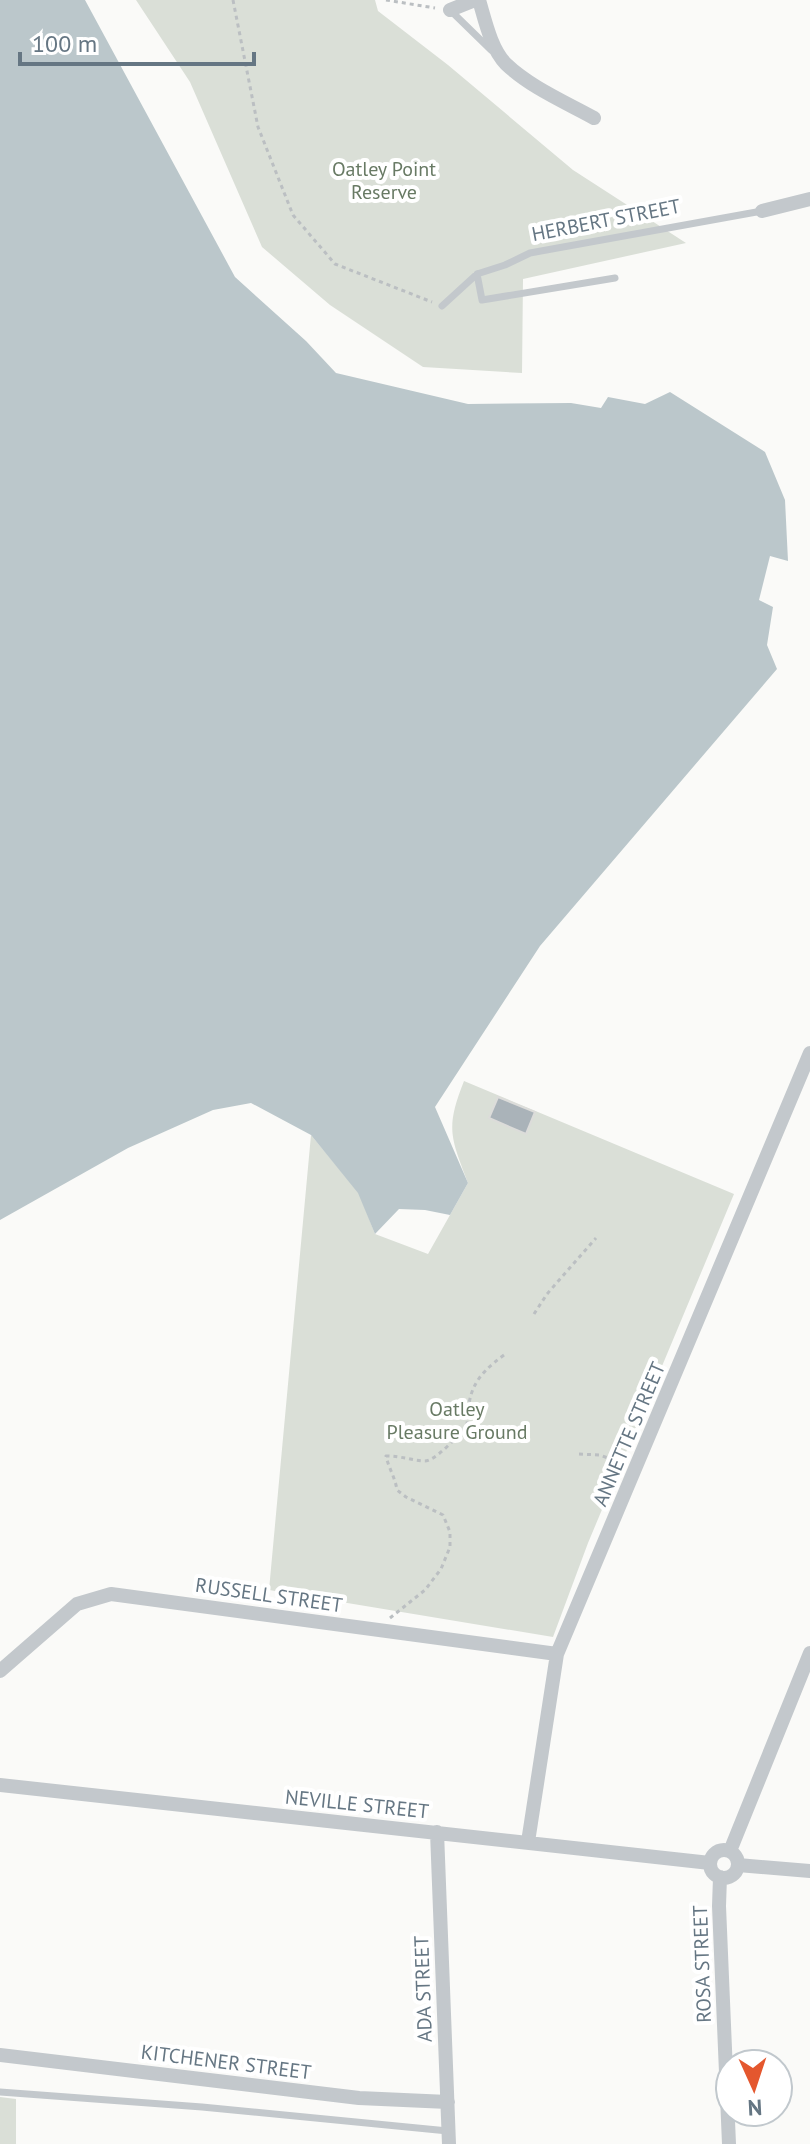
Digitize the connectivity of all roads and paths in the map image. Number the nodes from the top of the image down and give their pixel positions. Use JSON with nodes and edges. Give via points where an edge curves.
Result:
{"nodes":[{"id":1,"x":233,"y":0,"type":"edge"},
{"id":2,"x":386,"y":0,"type":"edge"},
{"id":3,"x":477,"y":0,"type":"edge"},
{"id":4,"x":450,"y":10,"type":"junction"},
{"id":5,"x":504,"y":63,"type":"junction"},
{"id":6,"x":594,"y":118,"type":"dead end"},
{"id":7,"x":810,"y":199,"type":"edge"},
{"id":8,"x":762,"y":211,"type":"joint"},
{"id":9,"x":477,"y":274,"type":"junction"},
{"id":10,"x":615,"y":278,"type":"dead end"},
{"id":11,"x":442,"y":306,"type":"joint"},
{"id":12,"x":810,"y":1053,"type":"edge"},
{"id":13,"x":596,"y":1238,"type":"dead end"},
{"id":14,"x":534,"y":1314,"type":"dead end"},
{"id":15,"x":504,"y":1355,"type":"dead end"},
{"id":16,"x":579,"y":1454,"type":"dead end"},
{"id":17,"x":636,"y":1468,"type":"junction"},
{"id":18,"x":378,"y":1630,"type":"junction"},
{"id":19,"x":810,"y":1653,"type":"edge"},
{"id":20,"x":557,"y":1654,"type":"junction"},
{"id":21,"x":0,"y":1671,"type":"edge"},
{"id":22,"x":0,"y":1785,"type":"edge"},
{"id":23,"x":437,"y":1832,"type":"junction"},
{"id":24,"x":528,"y":1842,"type":"junction"},
{"id":25,"x":734,"y":1858,"type":"junction"},
{"id":26,"x":710,"y":1863,"type":"junction"},
{"id":27,"x":810,"y":1871,"type":"edge"},
{"id":28,"x":720,"y":1877,"type":"junction"},
{"id":29,"x":0,"y":2055,"type":"edge"},
{"id":30,"x":0,"y":2092,"type":"edge"},
{"id":31,"x":448,"y":2102,"type":"junction"},
{"id":32,"x":449,"y":2138,"type":"edge"},
{"id":33,"x":729,"y":2144,"type":"edge"}],
"edges":[{"from":1,"to":11,"type":"path","via":[[258,127],[293,215],[335,264]]},
{"from":2,"to":4,"type":"path"},
{"from":3,"to":4,"type":"street"},
{"from":3,"to":5,"type":"street"},
{"from":4,"to":5,"type":"lane"},
{"from":5,"to":6,"type":"street"},
{"from":7,"to":8,"type":"street","name":"HERBERT STREET"},
{"from":8,"to":9,"type":"lane","name":"HERBERT STREET","via":[[530,253]]},
{"from":9,"to":10,"type":"lane","via":[[482,300]]},
{"from":9,"to":11,"type":"lane"},
{"from":12,"to":17,"type":"street","name":"ANNETTE STREET"},
{"from":13,"to":14,"type":"path"},
{"from":15,"to":18,"type":"path","via":[[474,1385],[467,1427],[438,1457],[427,1462],[386,1456],[397,1490],[443,1515],[450,1547],[425,1590]]},
{"from":16,"to":17,"type":"path","via":[[600,1455]]},
{"from":17,"to":20,"type":"street","name":"ANNETTE STREET"},
{"from":18,"to":20,"type":"street","name":"RUSSELL STREET"},
{"from":18,"to":21,"type":"street","name":"RUSSELL STREET","via":[[111,1594],[77,1604]]},
{"from":19,"to":25,"type":"street"},
{"from":20,"to":24,"type":"street","name":"ANNETTE STREET"},
{"from":22,"to":23,"type":"street","name":"NEVILLE STREET"},
{"from":23,"to":24,"type":"street","name":"NEVILLE STREET"},
{"from":23,"to":31,"type":"street","name":"ADA STREET"},
{"from":24,"to":26,"type":"street","name":"NEVILLE STREET"},
{"from":25,"to":26,"type":"street","via":[[717,1852]]},
{"from":25,"to":27,"type":"street"},
{"from":25,"to":28,"type":"street","via":[[732,1875]]},
{"from":26,"to":28,"type":"street"},
{"from":28,"to":33,"type":"street","name":"ROSA STREET"},
{"from":29,"to":31,"type":"street","name":"KITCHENER STREET","via":[[343,2097]]},
{"from":30,"to":32,"type":"lane","via":[[216,2108]]},
{"from":31,"to":32,"type":"street","name":"ADA STREET"}]}
